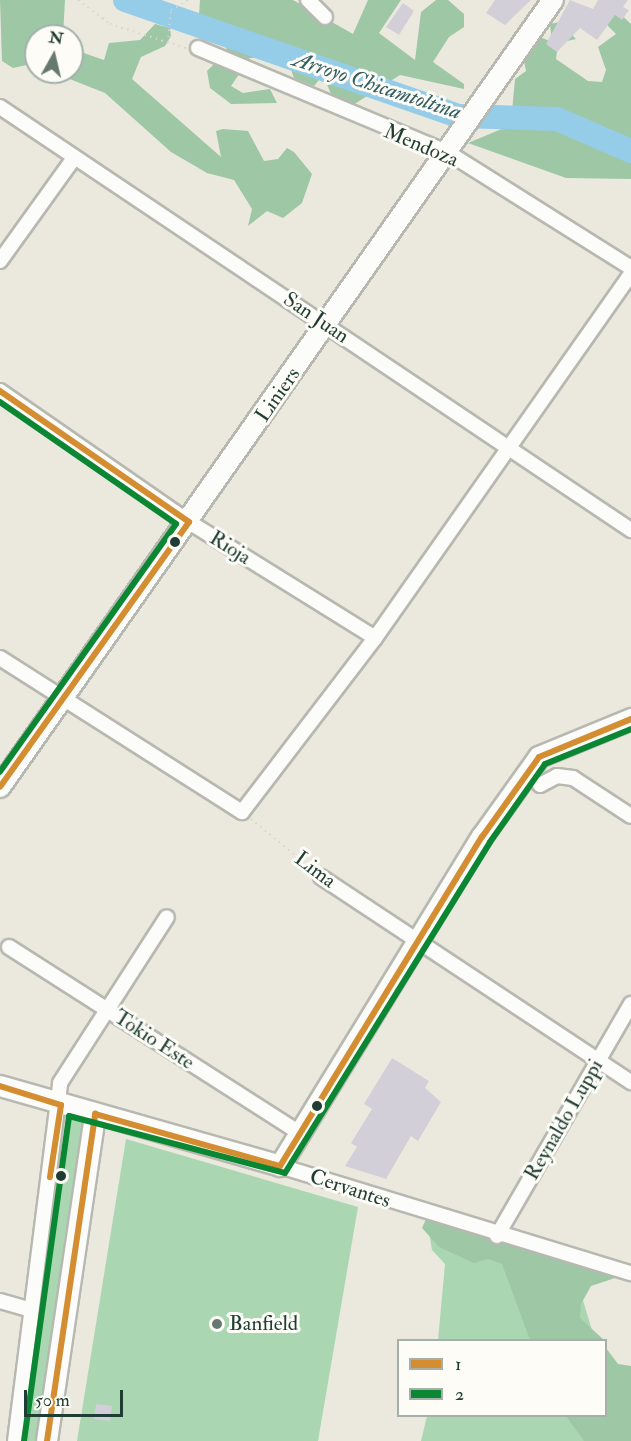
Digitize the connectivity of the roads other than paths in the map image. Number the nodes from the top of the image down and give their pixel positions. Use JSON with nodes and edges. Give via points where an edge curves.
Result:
{"nodes":[{"id":1,"x":308,"y":0,"type":"edge"},
{"id":2,"x":553,"y":0,"type":"edge"},
{"id":3,"x":325,"y":17,"type":"dead end"},
{"id":4,"x":198,"y":48,"type":"road end"},
{"id":5,"x":0,"y":107,"type":"edge"},
{"id":6,"x":452,"y":145,"type":"junction"},
{"id":7,"x":74,"y":158,"type":"junction"},
{"id":8,"x":0,"y":261,"type":"edge"},
{"id":9,"x":631,"y":268,"type":"edge"},
{"id":10,"x":631,"y":274,"type":"edge"},
{"id":11,"x":327,"y":325,"type":"junction"},
{"id":12,"x":0,"y":391,"type":"edge"},
{"id":13,"x":505,"y":446,"type":"junction"},
{"id":14,"x":189,"y":522,"type":"junction"},
{"id":15,"x":631,"y":530,"type":"edge"},
{"id":16,"x":375,"y":638,"type":"junction"},
{"id":17,"x":0,"y":658,"type":"edge"},
{"id":18,"x":65,"y":700,"type":"junction"},
{"id":19,"x":631,"y":719,"type":"edge"},
{"id":20,"x":540,"y":785,"type":"dead end"},
{"id":21,"x":0,"y":787,"type":"edge"},
{"id":22,"x":631,"y":816,"type":"edge"},
{"id":23,"x":321,"y":877,"type":"road end"},
{"id":24,"x":166,"y":917,"type":"dead end"},
{"id":25,"x":421,"y":940,"type":"junction"},
{"id":26,"x":9,"y":947,"type":"dead end"},
{"id":27,"x":631,"y":1004,"type":"edge"},
{"id":28,"x":105,"y":1008,"type":"junction"},
{"id":29,"x":598,"y":1060,"type":"junction"},
{"id":30,"x":631,"y":1082,"type":"edge"},
{"id":31,"x":0,"y":1086,"type":"edge"},
{"id":32,"x":61,"y":1105,"type":"junction"},
{"id":33,"x":95,"y":1114,"type":"junction"},
{"id":34,"x":298,"y":1132,"type":"junction"},
{"id":35,"x":280,"y":1166,"type":"junction"},
{"id":36,"x":497,"y":1236,"type":"junction"},
{"id":37,"x":631,"y":1273,"type":"edge"},
{"id":38,"x":0,"y":1301,"type":"edge"},
{"id":39,"x":31,"y":1310,"type":"junction"},
{"id":40,"x":15,"y":1441,"type":"edge"},
{"id":41,"x":47,"y":1441,"type":"edge"}],
"edges":[{"from":1,"to":3,"type":"street"},
{"from":2,"to":6,"type":"street","name":"Liniers"},
{"from":4,"to":6,"type":"street","name":"Mendoza"},
{"from":5,"to":7,"type":"street","name":"San Juan"},
{"from":6,"to":9,"type":"street","name":"Mendoza"},
{"from":6,"to":11,"type":"street","name":"Liniers"},
{"from":7,"to":8,"type":"street"},
{"from":7,"to":11,"type":"street","name":"San Juan"},
{"from":10,"to":13,"type":"street"},
{"from":11,"to":13,"type":"street","name":"San Juan"},
{"from":11,"to":14,"type":"street","name":"Liniers"},
{"from":12,"to":14,"type":"street","name":"Rioja"},
{"from":13,"to":15,"type":"street","name":"San Juan"},
{"from":13,"to":16,"type":"street"},
{"from":14,"to":16,"type":"street","name":"Rioja"},
{"from":14,"to":18,"type":"street","name":"Liniers"},
{"from":16,"to":18,"type":"street","via":[[242,812]]},
{"from":17,"to":18,"type":"street"},
{"from":18,"to":21,"type":"street","name":"Liniers"},
{"from":19,"to":25,"type":"street","via":[[539,757],[482,837]]},
{"from":20,"to":22,"type":"street","via":[[557,776],[573,778]]},
{"from":23,"to":25,"type":"street","name":"Lima"},
{"from":24,"to":28,"type":"street"},
{"from":25,"to":29,"type":"street","name":"Lima"},
{"from":25,"to":34,"type":"street"},
{"from":26,"to":28,"type":"street","name":"Tokio Este"},
{"from":27,"to":29,"type":"street","name":"Reynaldo Luppi"},
{"from":28,"to":32,"type":"street","via":[[64,1073]]},
{"from":28,"to":34,"type":"street","name":"Tokio Este"},
{"from":29,"to":30,"type":"street","name":"Lima"},
{"from":29,"to":36,"type":"street","name":"Reynaldo Luppi"},
{"from":31,"to":32,"type":"street","name":"Cervantes"},
{"from":32,"to":33,"type":"street","name":"Cervantes"},
{"from":32,"to":39,"type":"street"},
{"from":33,"to":35,"type":"street","name":"Cervantes"},
{"from":33,"to":41,"type":"street"},
{"from":34,"to":35,"type":"street"},
{"from":35,"to":36,"type":"street","name":"Cervantes"},
{"from":36,"to":37,"type":"street","name":"Cervantes"},
{"from":38,"to":39,"type":"street"},
{"from":39,"to":40,"type":"street"}]}
